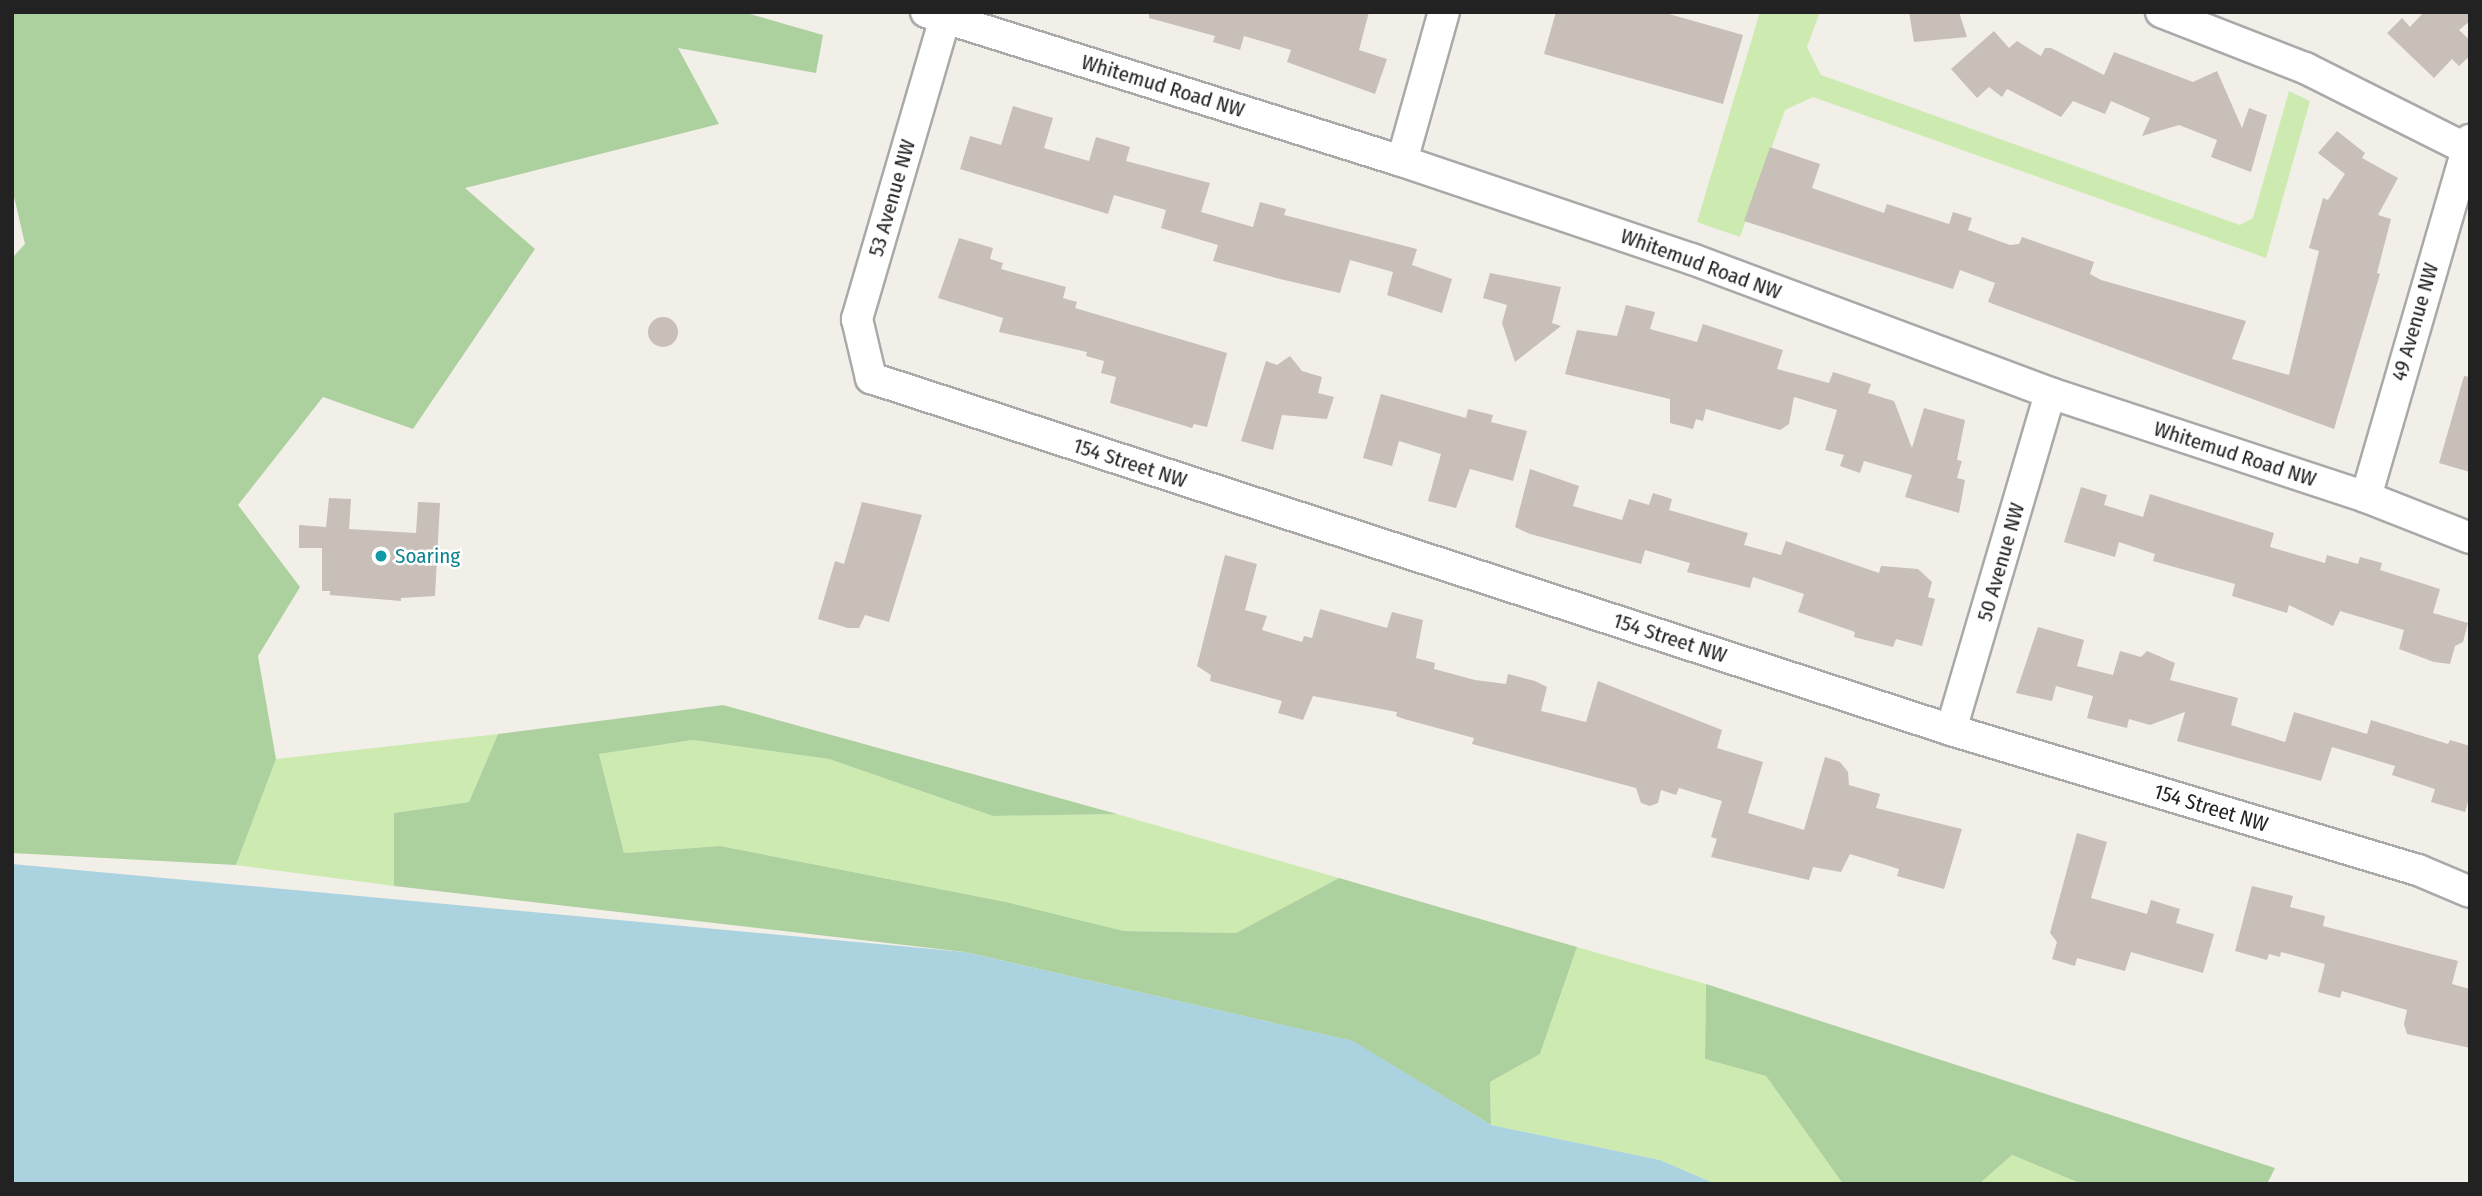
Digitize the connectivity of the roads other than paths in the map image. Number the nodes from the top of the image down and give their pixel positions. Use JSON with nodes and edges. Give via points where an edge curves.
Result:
{"nodes":[{"id":1,"x":1444,"y":12,"type":"edge"},
{"id":2,"x":2161,"y":12,"type":"edge"},
{"id":3,"x":935,"y":15,"type":"edge"},
{"id":4,"x":2467,"y":144,"type":"edge"},
{"id":5,"x":1402,"y":161,"type":"junction"},
{"id":6,"x":871,"y":379,"type":"joint"},
{"id":7,"x":2050,"y":393,"type":"junction"},
{"id":8,"x":2366,"y":497,"type":"junction"},
{"id":9,"x":2470,"y":538,"type":"edge"},
{"id":10,"x":1951,"y":730,"type":"junction"},
{"id":11,"x":2470,"y":892,"type":"edge"}],
"edges":[{"from":1,"to":5,"type":"street"},
{"from":2,"to":4,"type":"street","name":"49 Avenue NW","via":[[2305,68]]},
{"from":3,"to":5,"type":"street","name":"Whitemud Road NW"},
{"from":3,"to":6,"type":"street","name":"53 Avenue NW","via":[[857,319]]},
{"from":4,"to":8,"type":"street","name":"49 Avenue NW"},
{"from":5,"to":7,"type":"street","name":"Whitemud Road NW","via":[[1692,259]]},
{"from":6,"to":10,"type":"street","name":"154 Street NW"},
{"from":7,"to":8,"type":"street","name":"Whitemud Road NW"},
{"from":7,"to":10,"type":"street","name":"50 Avenue NW"},
{"from":8,"to":9,"type":"street","name":"Whitemud Road NW"},
{"from":10,"to":11,"type":"street","name":"154 Street NW","via":[[2418,870]]}]}
